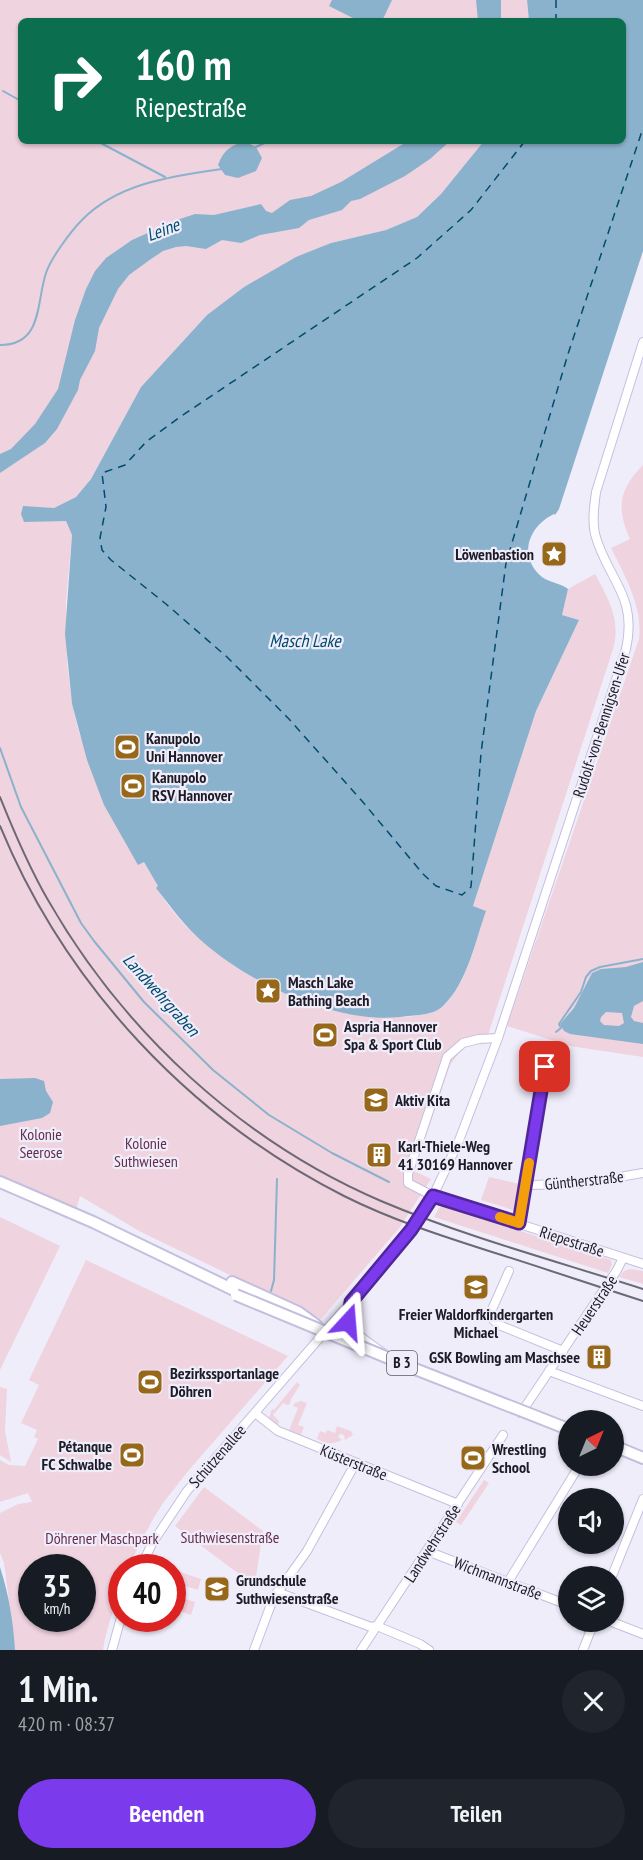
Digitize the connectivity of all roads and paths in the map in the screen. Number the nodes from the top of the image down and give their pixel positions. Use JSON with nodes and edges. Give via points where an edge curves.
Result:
{"nodes":[{"id":1,"x":643,"y":342,"type":"edge"},
{"id":2,"x":494,"y":1038,"type":"junction"},
{"id":3,"x":545,"y":1067,"type":"dead end"},
{"id":4,"x":643,"y":1173,"type":"edge"},
{"id":5,"x":0,"y":1182,"type":"edge"},
{"id":6,"x":526,"y":1185,"type":"junction"},
{"id":7,"x":0,"y":1186,"type":"edge"},
{"id":8,"x":433,"y":1196,"type":"junction"},
{"id":9,"x":47,"y":1204,"type":"junction"},
{"id":10,"x":422,"y":1215,"type":"joint"},
{"id":11,"x":72,"y":1216,"type":"junction"},
{"id":12,"x":519,"y":1223,"type":"junction"},
{"id":13,"x":143,"y":1246,"type":"junction"},
{"id":14,"x":623,"y":1258,"type":"junction"},
{"id":15,"x":643,"y":1264,"type":"edge"},
{"id":16,"x":509,"y":1270,"type":"dead end"},
{"id":17,"x":237,"y":1293,"type":"junction"},
{"id":18,"x":351,"y":1302,"type":"junction"},
{"id":19,"x":327,"y":1330,"type":"junction"},
{"id":20,"x":563,"y":1351,"type":"junction"},
{"id":21,"x":386,"y":1355,"type":"dead end"},
{"id":22,"x":549,"y":1371,"type":"junction"},
{"id":23,"x":643,"y":1406,"type":"edge"},
{"id":24,"x":255,"y":1413,"type":"junction"},
{"id":25,"x":521,"y":1413,"type":"dead end"},
{"id":26,"x":558,"y":1423,"type":"edge"},
{"id":27,"x":503,"y":1434,"type":"dead end"},
{"id":28,"x":624,"y":1448,"type":"edge"},
{"id":29,"x":643,"y":1455,"type":"edge"},
{"id":30,"x":355,"y":1464,"type":"junction"},
{"id":31,"x":573,"y":1476,"type":"edge"},
{"id":32,"x":643,"y":1499,"type":"edge"},
{"id":33,"x":458,"y":1504,"type":"junction"},
{"id":34,"x":427,"y":1551,"type":"junction"},
{"id":35,"x":147,"y":1554,"type":"edge"},
{"id":36,"x":616,"y":1566,"type":"edge"},
{"id":37,"x":508,"y":1582,"type":"junction"},
{"id":38,"x":277,"y":1592,"type":"junction"},
{"id":39,"x":558,"y":1601,"type":"edge"},
{"id":40,"x":377,"y":1626,"type":"junction"},
{"id":41,"x":624,"y":1627,"type":"edge"},
{"id":42,"x":117,"y":1632,"type":"edge"},
{"id":43,"x":590,"y":1632,"type":"edge"},
{"id":44,"x":643,"y":1634,"type":"edge"},
{"id":45,"x":112,"y":1650,"type":"edge"},
{"id":46,"x":254,"y":1650,"type":"edge"},
{"id":47,"x":361,"y":1650,"type":"edge"},
{"id":48,"x":429,"y":1650,"type":"edge"},
{"id":49,"x":583,"y":1650,"type":"edge"}],
"edges":[{"from":1,"to":2,"type":"street","name":"Rudolf-von-Bennigsen-Ufer","via":[[596,492],[593,518],[598,543],[626,604],[629,636]]},
{"from":2,"to":8,"type":"street","name":"Rudolf-von-Bennigsen-Ufer","via":[[458,1143]]},
{"from":2,"to":8,"type":"street","via":[[463,1043],[447,1057],[407,1180],[410,1186]]},
{"from":3,"to":6,"type":"street","name":"Güntherstraße"},
{"from":4,"to":6,"type":"street","name":"Güntherstraße","via":[[578,1184]]},
{"from":5,"to":9,"type":"highway","number":"B 3"},
{"from":6,"to":12,"type":"street","name":"Güntherstraße"},
{"from":7,"to":9,"type":"highway","number":"B 3"},
{"from":8,"to":10,"type":"street","name":"Rudolf-von-Bennigsen-Ufer"},
{"from":8,"to":12,"type":"street","name":"Riepestraße"},
{"from":9,"to":11,"type":"highway","number":"B 3"},
{"from":10,"to":18,"type":"street","name":"Schützenallee"},
{"from":11,"to":13,"type":"highway","number":"B 3"},
{"from":11,"to":17,"type":"highway","number":"B 3"},
{"from":12,"to":14,"type":"street","name":"Riepestraße"},
{"from":13,"to":17,"type":"highway","number":"B 3"},
{"from":13,"to":19,"type":"highway","via":[[261,1294]]},
{"from":14,"to":15,"type":"street","name":"Riepestraße"},
{"from":14,"to":20,"type":"street","name":"Heuerstraße"},
{"from":16,"to":20,"type":"street","name":"Heuerstraße","via":[[491,1318],[499,1325]]},
{"from":17,"to":26,"type":"highway","number":"B 3","bridge":true},
{"from":18,"to":19,"type":"street","name":"Schützenallee"},
{"from":18,"to":21,"type":"street","via":[[348,1318],[352,1329]]},
{"from":19,"to":24,"type":"street","name":"Schützenallee"},
{"from":20,"to":22,"type":"street","name":"Heuerstraße"},
{"from":22,"to":23,"type":"street"},
{"from":22,"to":25,"type":"street","name":"Heuerstraße"},
{"from":24,"to":30,"type":"street","name":"Küsterstraße","via":[[278,1431]]},
{"from":24,"to":35,"type":"street","name":"Schützenallee","via":[[187,1491]]},
{"from":27,"to":33,"type":"street","name":"Landwehrstraße"},
{"from":28,"to":29,"type":"highway"},
{"from":30,"to":33,"type":"street","name":"Küsterstraße"},
{"from":30,"to":38,"type":"street","via":[[308,1551]]},
{"from":31,"to":37,"type":"street"},
{"from":32,"to":36,"type":"street"},
{"from":33,"to":34,"type":"street","name":"Landwehrstraße"},
{"from":34,"to":37,"type":"street","name":"Wichmannstraße"},
{"from":34,"to":40,"type":"street","name":"Landwehrstraße"},
{"from":37,"to":39,"type":"street","name":"Wichmannstraße"},
{"from":38,"to":40,"type":"street","via":[[370,1627]]},
{"from":38,"to":46,"type":"street"},
{"from":40,"to":47,"type":"street","name":"Landwehrstraße"},
{"from":40,"to":48,"type":"street"},
{"from":41,"to":44,"type":"street"},
{"from":42,"to":45,"type":"street"},
{"from":43,"to":49,"type":"street"}]}
